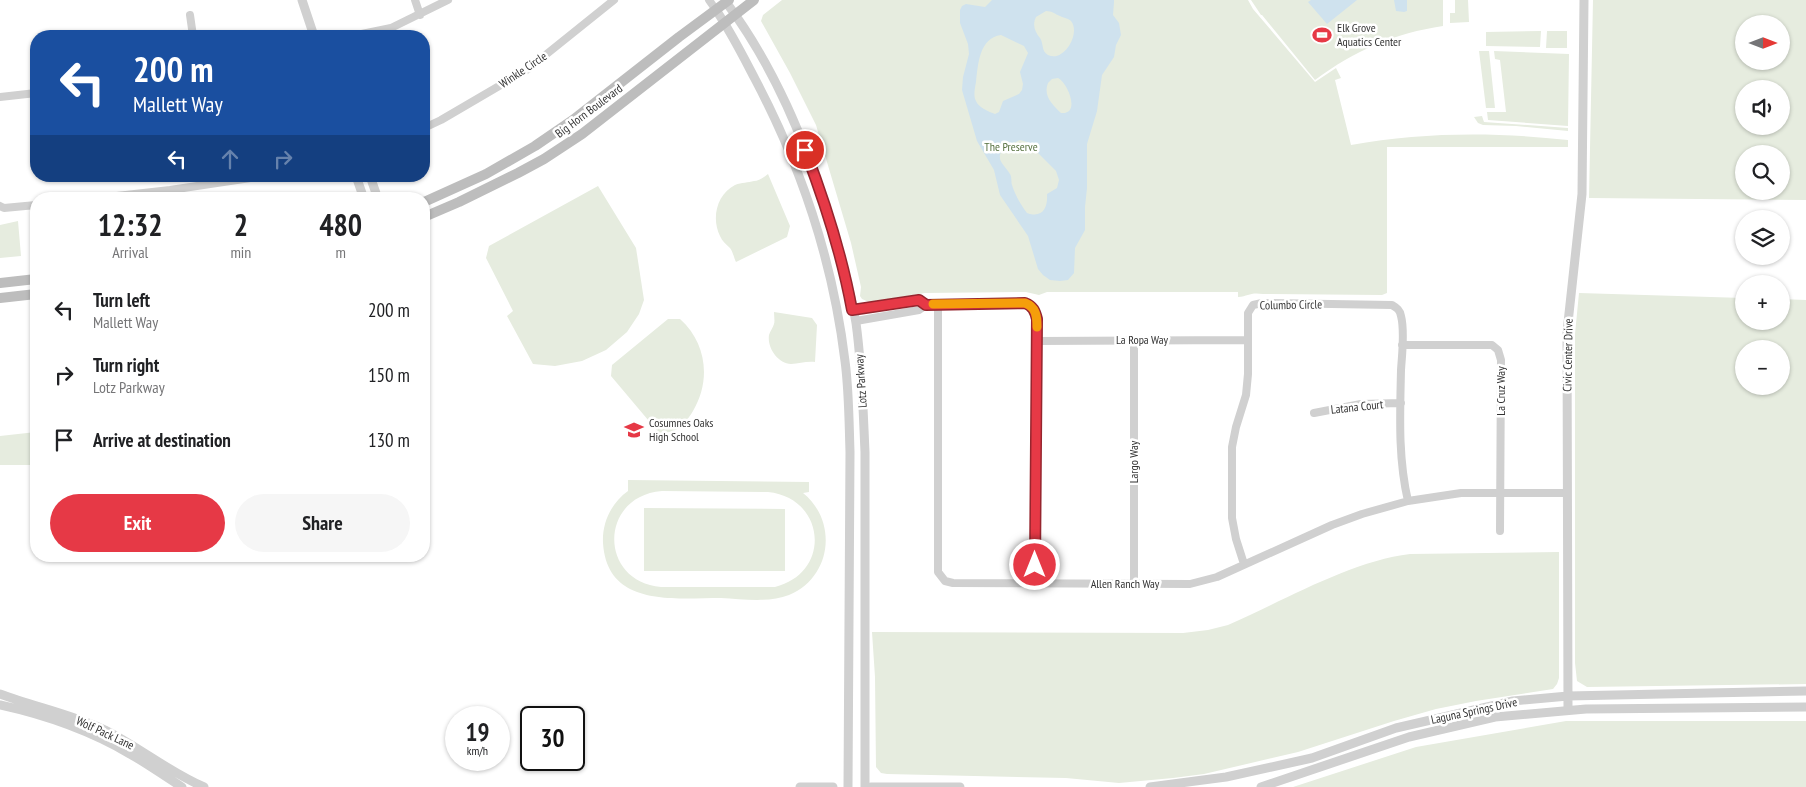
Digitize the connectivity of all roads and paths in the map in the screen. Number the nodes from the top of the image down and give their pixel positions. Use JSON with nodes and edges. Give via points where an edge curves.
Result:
{"nodes":[{"id":1,"x":302,"y":0,"type":"edge"},
{"id":2,"x":415,"y":0,"type":"edge"},
{"id":3,"x":448,"y":0,"type":"edge"},
{"id":4,"x":614,"y":0,"type":"edge"},
{"id":5,"x":709,"y":0,"type":"edge"},
{"id":6,"x":754,"y":0,"type":"edge"},
{"id":7,"x":1584,"y":0,"type":"edge"},
{"id":8,"x":726,"y":1,"type":"edge"},
{"id":9,"x":716,"y":10,"type":"junction"},
{"id":10,"x":190,"y":14,"type":"dead end"},
{"id":11,"x":735,"y":14,"type":"junction"},
{"id":12,"x":420,"y":15,"type":"junction"},
{"id":13,"x":724,"y":22,"type":"junction"},
{"id":14,"x":192,"y":30,"type":"edge"},
{"id":15,"x":312,"y":30,"type":"edge"},
{"id":16,"x":381,"y":30,"type":"edge"},
{"id":17,"x":30,"y":94,"type":"edge"},
{"id":18,"x":0,"y":97,"type":"edge"},
{"id":19,"x":430,"y":125,"type":"edge"},
{"id":20,"x":225,"y":182,"type":"edge"},
{"id":21,"x":148,"y":192,"type":"edge"},
{"id":22,"x":430,"y":199,"type":"edge"},
{"id":23,"x":0,"y":206,"type":"edge"},
{"id":24,"x":30,"y":206,"type":"edge"},
{"id":25,"x":430,"y":214,"type":"edge"},
{"id":26,"x":30,"y":280,"type":"edge"},
{"id":27,"x":0,"y":283,"type":"edge"},
{"id":28,"x":30,"y":295,"type":"edge"},
{"id":29,"x":0,"y":298,"type":"edge"},
{"id":30,"x":938,"y":304,"type":"junction"},
{"id":31,"x":926,"y":305,"type":"junction"},
{"id":32,"x":852,"y":310,"type":"junction"},
{"id":33,"x":856,"y":321,"type":"junction"},
{"id":34,"x":1134,"y":340,"type":"junction"},
{"id":35,"x":1248,"y":340,"type":"junction"},
{"id":36,"x":1037,"y":341,"type":"junction"},
{"id":37,"x":1402,"y":345,"type":"junction"},
{"id":38,"x":1401,"y":403,"type":"junction"},
{"id":39,"x":1314,"y":413,"type":"dead end"},
{"id":40,"x":1500,"y":492,"type":"junction"},
{"id":41,"x":1567,"y":493,"type":"junction"},
{"id":42,"x":1408,"y":501,"type":"junction"},
{"id":43,"x":1500,"y":531,"type":"dead end"},
{"id":44,"x":1244,"y":564,"type":"junction"},
{"id":45,"x":1035,"y":583,"type":"junction"},
{"id":46,"x":1134,"y":584,"type":"junction"},
{"id":47,"x":1806,"y":691,"type":"edge"},
{"id":48,"x":0,"y":694,"type":"edge"},
{"id":49,"x":1568,"y":696,"type":"junction"},
{"id":50,"x":0,"y":705,"type":"edge"},
{"id":51,"x":1806,"y":708,"type":"edge"},
{"id":52,"x":1568,"y":710,"type":"junction"},
{"id":53,"x":1202,"y":784,"type":"edge"},
{"id":54,"x":182,"y":787,"type":"edge"},
{"id":55,"x":204,"y":787,"type":"edge"},
{"id":56,"x":800,"y":787,"type":"edge"},
{"id":57,"x":833,"y":787,"type":"edge"},
{"id":58,"x":848,"y":787,"type":"edge"},
{"id":59,"x":865,"y":787,"type":"edge"},
{"id":60,"x":871,"y":787,"type":"edge"},
{"id":61,"x":960,"y":787,"type":"edge"},
{"id":62,"x":1150,"y":787,"type":"edge"},
{"id":63,"x":1261,"y":787,"type":"edge"}],
"edges":[{"from":1,"to":15,"type":"street"},
{"from":2,"to":12,"type":"street"},
{"from":3,"to":12,"type":"street"},
{"from":4,"to":19,"type":"street","name":"Winkle Circle","via":[[528,69]]},
{"from":5,"to":9,"type":"street"},
{"from":6,"to":11,"type":"main road","name":"Big Horn Boulevard"},
{"from":7,"to":41,"type":"street","name":"Civic Center Drive","via":[[1582,194],[1567,332]]},
{"from":8,"to":9,"type":"main road","name":"Big Horn Boulevard"},
{"from":8,"to":11,"type":"street","name":"Lotz Parkway"},
{"from":9,"to":13,"type":"street","name":"Lotz Parkway"},
{"from":9,"to":22,"type":"main road","name":"Big Horn Boulevard","via":[[535,146],[486,174]]},
{"from":10,"to":14,"type":"street"},
{"from":11,"to":13,"type":"main road","name":"Big Horn Boulevard"},
{"from":11,"to":32,"type":"street","name":"Lotz Parkway","via":[[782,95],[799,134],[838,246]]},
{"from":12,"to":16,"type":"street"},
{"from":13,"to":25,"type":"main road","name":"Big Horn Boulevard","via":[[582,134],[544,159]]},
{"from":13,"to":58,"type":"street","name":"Lotz Parkway","via":[[768,103],[806,189],[839,315],[849,397]]},
{"from":17,"to":18,"type":"street"},
{"from":20,"to":21,"type":"street"},
{"from":23,"to":24,"type":"street"},
{"from":26,"to":27,"type":"main road"},
{"from":28,"to":29,"type":"main road"},
{"from":30,"to":31,"type":"street"},
{"from":30,"to":36,"type":"street","via":[[1030,305],[1037,319]]},
{"from":30,"to":45,"type":"street","name":"Allen Ranch Way","via":[[938,572],[945,581],[953,583]]},
{"from":31,"to":32,"type":"street","via":[[919,300]]},
{"from":31,"to":33,"type":"street","via":[[919,310]]},
{"from":32,"to":33,"type":"street","name":"Lotz Parkway"},
{"from":33,"to":59,"type":"street","name":"Lotz Parkway","via":[[865,452]]},
{"from":34,"to":35,"type":"street","name":"La Ropa Way"},
{"from":34,"to":36,"type":"street","name":"La Ropa Way"},
{"from":34,"to":46,"type":"street","name":"Largo Way"},
{"from":35,"to":37,"type":"street","name":"Columbo Circle","via":[[1248,313],[1253,305],[1392,305],[1398,308],[1401,317]]},
{"from":35,"to":44,"type":"street","name":"Columbo Circle","via":[[1246,396],[1232,447],[1232,518]]},
{"from":36,"to":45,"type":"street"},
{"from":37,"to":38,"type":"street","name":"Columbo Circle"},
{"from":37,"to":40,"type":"street","name":"La Cruz Way","via":[[1492,345],[1498,350],[1501,360]]},
{"from":38,"to":39,"type":"street","name":"Latana Court","via":[[1361,404]]},
{"from":38,"to":42,"type":"street","name":"Columbo Circle","via":[[1400,451]]},
{"from":40,"to":41,"type":"street","name":"Allen Ranch Way"},
{"from":40,"to":42,"type":"street","name":"Allen Ranch Way"},
{"from":40,"to":43,"type":"street","name":"La Cruz Way"},
{"from":41,"to":49,"type":"street","name":"Civic Center Drive"},
{"from":42,"to":44,"type":"street","name":"Allen Ranch Way","via":[[1332,525]]},
{"from":44,"to":46,"type":"street","name":"Allen Ranch Way","via":[[1217,577],[1190,584]]},
{"from":45,"to":46,"type":"street","name":"Allen Ranch Way"},
{"from":47,"to":49,"type":"street","name":"Laguna Springs Drive"},
{"from":48,"to":55,"type":"street","name":"Wolf Pack Lane","via":[[104,730]]},
{"from":49,"to":52,"type":"street","name":"Civic Center Drive"},
{"from":49,"to":53,"type":"street","name":"Laguna Springs Drive","via":[[1513,701],[1396,728],[1312,758]]},
{"from":50,"to":54,"type":"street","name":"Wolf Pack Lane","via":[[47,716],[80,729],[129,753]]},
{"from":51,"to":52,"type":"street","name":"Laguna Springs Drive"},
{"from":52,"to":63,"type":"street","name":"Laguna Springs Drive","via":[[1495,717],[1409,737]]},
{"from":53,"to":62,"type":"street","name":"Laguna Springs Drive"},
{"from":56,"to":57,"type":"street"},
{"from":60,"to":61,"type":"street"}]}
